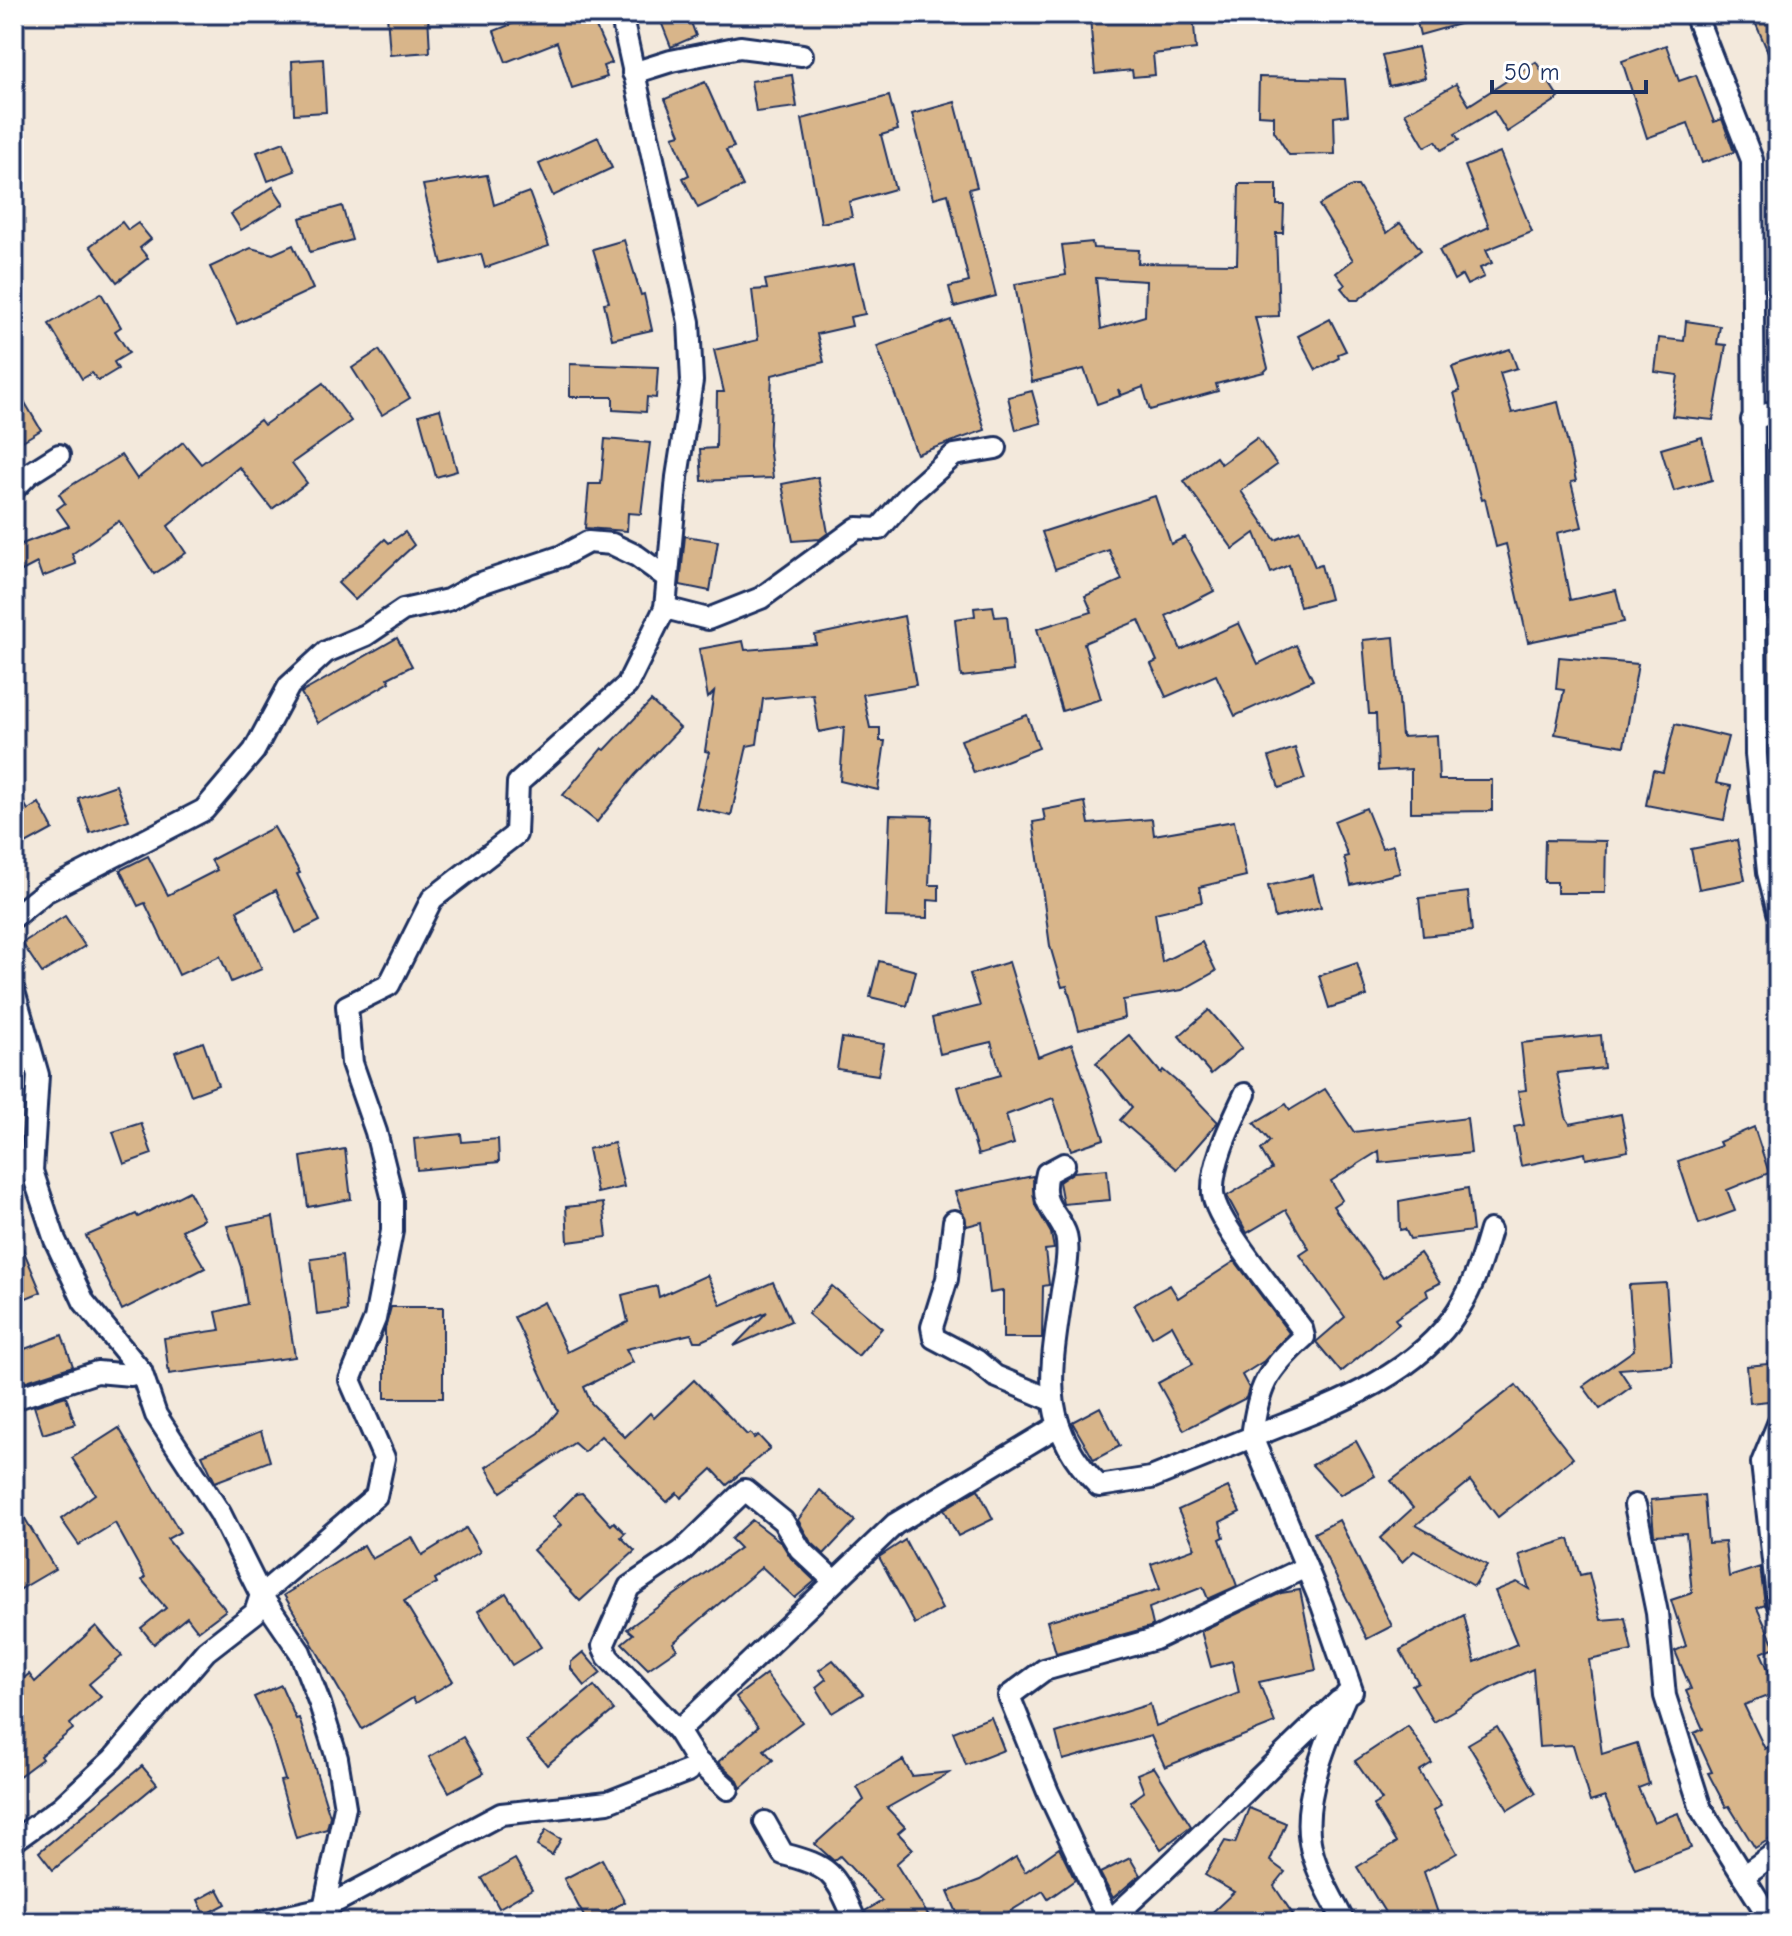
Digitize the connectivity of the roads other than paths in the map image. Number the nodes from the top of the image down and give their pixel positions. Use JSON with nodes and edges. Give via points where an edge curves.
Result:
{"nodes":[{"id":1,"x":621,"y":14,"type":"edge"},
{"id":2,"x":1695,"y":14,"type":"edge"},
{"id":3,"x":802,"y":55,"type":"dead end"},
{"id":4,"x":633,"y":73,"type":"junction"},
{"id":5,"x":1778,"y":410,"type":"edge"},
{"id":6,"x":1752,"y":420,"type":"junction"},
{"id":7,"x":996,"y":448,"type":"dead end"},
{"id":8,"x":59,"y":455,"type":"dead end"},
{"id":9,"x":14,"y":489,"type":"edge"},
{"id":10,"x":666,"y":577,"type":"junction"},
{"id":11,"x":665,"y":608,"type":"junction"},
{"id":12,"x":1778,"y":912,"type":"edge"},
{"id":13,"x":14,"y":917,"type":"edge"},
{"id":14,"x":14,"y":991,"type":"edge"},
{"id":15,"x":1245,"y":1094,"type":"dead end"},
{"id":16,"x":1064,"y":1164,"type":"dead end"},
{"id":17,"x":954,"y":1221,"type":"dead end"},
{"id":18,"x":1490,"y":1230,"type":"dead end"},
{"id":19,"x":141,"y":1371,"type":"junction"},
{"id":20,"x":14,"y":1399,"type":"edge"},
{"id":21,"x":1052,"y":1400,"type":"junction"},
{"id":22,"x":1778,"y":1424,"type":"edge"},
{"id":23,"x":1058,"y":1426,"type":"junction"},
{"id":24,"x":1252,"y":1437,"type":"junction"},
{"id":25,"x":1635,"y":1505,"type":"dead end"},
{"id":26,"x":1306,"y":1567,"type":"junction"},
{"id":27,"x":833,"y":1580,"type":"junction"},
{"id":28,"x":261,"y":1595,"type":"junction"},
{"id":29,"x":1778,"y":1605,"type":"edge"},
{"id":30,"x":1346,"y":1695,"type":"junction"},
{"id":31,"x":678,"y":1731,"type":"junction"},
{"id":32,"x":688,"y":1771,"type":"dead end"},
{"id":33,"x":728,"y":1789,"type":"dead end"},
{"id":34,"x":765,"y":1822,"type":"dead end"},
{"id":35,"x":14,"y":1841,"type":"edge"},
{"id":36,"x":1778,"y":1851,"type":"edge"},
{"id":37,"x":1743,"y":1876,"type":"junction"},
{"id":38,"x":327,"y":1915,"type":"edge"},
{"id":39,"x":261,"y":1922,"type":"edge"},
{"id":40,"x":856,"y":1922,"type":"edge"},
{"id":41,"x":1108,"y":1922,"type":"edge"},
{"id":42,"x":1344,"y":1922,"type":"edge"},
{"id":43,"x":1772,"y":1922,"type":"edge"}],
"edges":[{"from":1,"to":4,"type":"street"},
{"from":2,"to":6,"type":"street","via":[[1752,160]]},
{"from":3,"to":4,"type":"street","via":[[740,47]]},
{"from":4,"to":10,"type":"street","via":[[690,337],[692,381]]},
{"from":5,"to":6,"type":"street"},
{"from":6,"to":12,"type":"street","via":[[1756,754],[1768,872]]},
{"from":7,"to":11,"type":"street","via":[[954,455],[879,529],[857,528],[761,598],[708,619]]},
{"from":8,"to":9,"type":"street"},
{"from":10,"to":11,"type":"street"},
{"from":10,"to":13,"type":"street","via":[[612,544],[588,542],[448,600],[403,610],[366,635],[326,652],[289,686],[254,751],[204,810],[45,892]]},
{"from":11,"to":28,"type":"street","via":[[627,685],[518,783],[516,834],[432,899],[389,985],[347,1006],[352,1063],[392,1196],[392,1231],[375,1319],[350,1380],[384,1458],[376,1496]]},
{"from":14,"to":19,"type":"street","via":[[38,1075],[32,1171],[46,1218],[84,1302]]},
{"from":15,"to":24,"type":"street","via":[[1214,1180],[1213,1198],[1304,1337],[1259,1388]]},
{"from":16,"to":21,"type":"street","via":[[1047,1173],[1044,1183],[1050,1212],[1066,1234],[1066,1268],[1049,1372]]},
{"from":17,"to":21,"type":"street","via":[[934,1338],[995,1376]]},
{"from":18,"to":24,"type":"street","via":[[1458,1312],[1423,1351],[1328,1407]]},
{"from":19,"to":20,"type":"street","via":[[97,1372]]},
{"from":19,"to":28,"type":"street","via":[[156,1415],[220,1513]]},
{"from":21,"to":23,"type":"street"},
{"from":22,"to":29,"type":"street","via":[[1762,1463]]},
{"from":23,"to":24,"type":"street","via":[[1078,1465],[1099,1486],[1151,1478]]},
{"from":23,"to":27,"type":"street","via":[[895,1524]]},
{"from":24,"to":26,"type":"street"},
{"from":25,"to":37,"type":"street","via":[[1657,1613],[1665,1696],[1701,1809]]},
{"from":26,"to":30,"type":"street","via":[[1352,1691]]},
{"from":26,"to":41,"type":"street","via":[[1155,1639],[1044,1670],[1009,1696]]},
{"from":27,"to":31,"type":"street"},
{"from":27,"to":31,"type":"street","via":[[800,1549],[783,1521],[745,1490],[682,1551],[629,1587],[603,1646]]},
{"from":28,"to":35,"type":"street","via":[[255,1613],[206,1651],[113,1759]]},
{"from":28,"to":38,"type":"street","via":[[300,1652],[337,1758],[345,1807]]},
{"from":30,"to":41,"type":"street"},
{"from":30,"to":42,"type":"street","via":[[1306,1808],[1310,1845]]},
{"from":31,"to":33,"type":"street","via":[[696,1760]]},
{"from":32,"to":38,"type":"street","via":[[608,1802],[501,1814]]},
{"from":34,"to":40,"type":"street","via":[[783,1854],[820,1863],[838,1883]]},
{"from":36,"to":37,"type":"street"},
{"from":37,"to":43,"type":"street"},
{"from":38,"to":39,"type":"street"}]}
